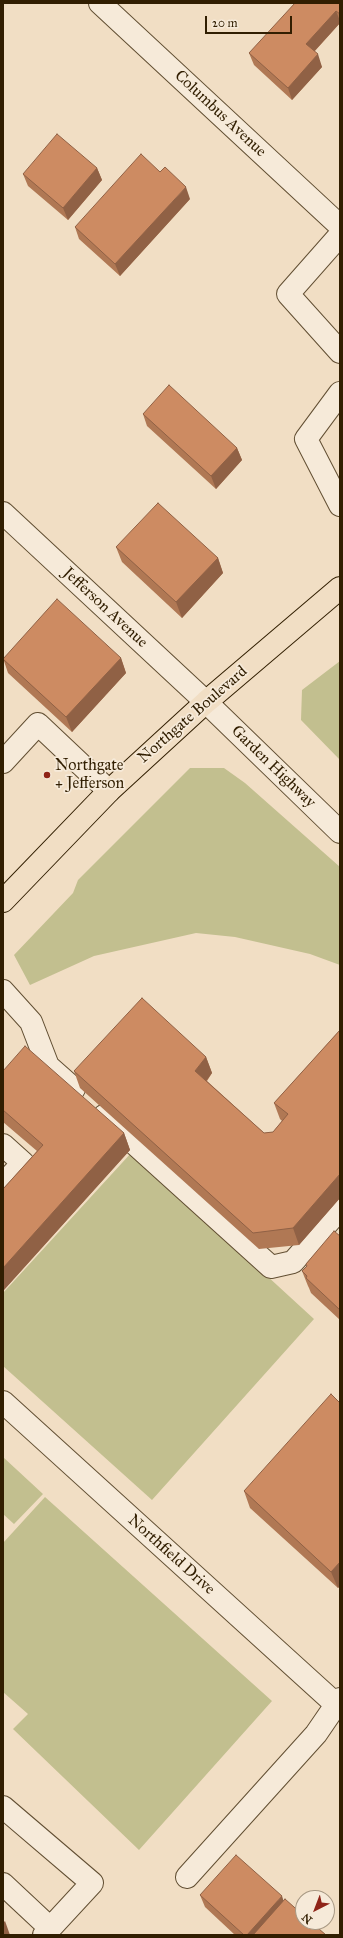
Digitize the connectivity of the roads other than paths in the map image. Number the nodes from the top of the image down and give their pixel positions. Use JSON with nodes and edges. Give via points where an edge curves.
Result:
{"nodes":[{"id":1,"x":100,"y":3,"type":"edge"},
{"id":2,"x":340,"y":226,"type":"edge"},
{"id":3,"x":340,"y":234,"type":"edge"},
{"id":4,"x":340,"y":352,"type":"edge"},
{"id":5,"x":340,"y":393,"type":"edge"},
{"id":6,"x":340,"y":505,"type":"edge"},
{"id":7,"x":3,"y":513,"type":"edge"},
{"id":8,"x":340,"y":588,"type":"edge"},
{"id":9,"x":206,"y":702,"type":"junction"},
{"id":10,"x":3,"y":762,"type":"edge"},
{"id":11,"x":109,"y":791,"type":"junction"},
{"id":12,"x":340,"y":832,"type":"edge"},
{"id":13,"x":3,"y":901,"type":"edge"},
{"id":14,"x":3,"y":992,"type":"edge"},
{"id":15,"x":3,"y":1144,"type":"edge"},
{"id":16,"x":3,"y":1184,"type":"edge"},
{"id":17,"x":340,"y":1209,"type":"edge"},
{"id":18,"x":3,"y":1402,"type":"edge"},
{"id":19,"x":339,"y":1704,"type":"edge"},
{"id":20,"x":3,"y":1807,"type":"edge"},
{"id":21,"x":187,"y":1877,"type":"dead end"},
{"id":22,"x":3,"y":1884,"type":"edge"},
{"id":23,"x":47,"y":1932,"type":"edge"}],
"edges":[{"from":1,"to":2,"type":"street","name":"Columbus Avenue"},
{"from":3,"to":4,"type":"street","via":[[288,294]]},
{"from":5,"to":6,"type":"street","via":[[306,439]]},
{"from":7,"to":9,"type":"street","name":"Jefferson Avenue"},
{"from":8,"to":9,"type":"main road","name":"Northgate Boulevard"},
{"from":9,"to":11,"type":"main road","name":"Northgate Boulevard"},
{"from":9,"to":12,"type":"street","name":"Garden Highway"},
{"from":10,"to":11,"type":"street","via":[[38,724]]},
{"from":11,"to":13,"type":"main road","name":"Northgate Boulevard"},
{"from":14,"to":17,"type":"street","via":[[31,1022],[48,1066],[271,1267],[293,1262]]},
{"from":15,"to":16,"type":"street","via":[[23,1163]]},
{"from":18,"to":19,"type":"street","name":"Northfield Drive"},
{"from":19,"to":21,"type":"street","via":[[316,1734]]},
{"from":20,"to":23,"type":"street","via":[[92,1883]]},
{"from":22,"to":23,"type":"street"}]}
